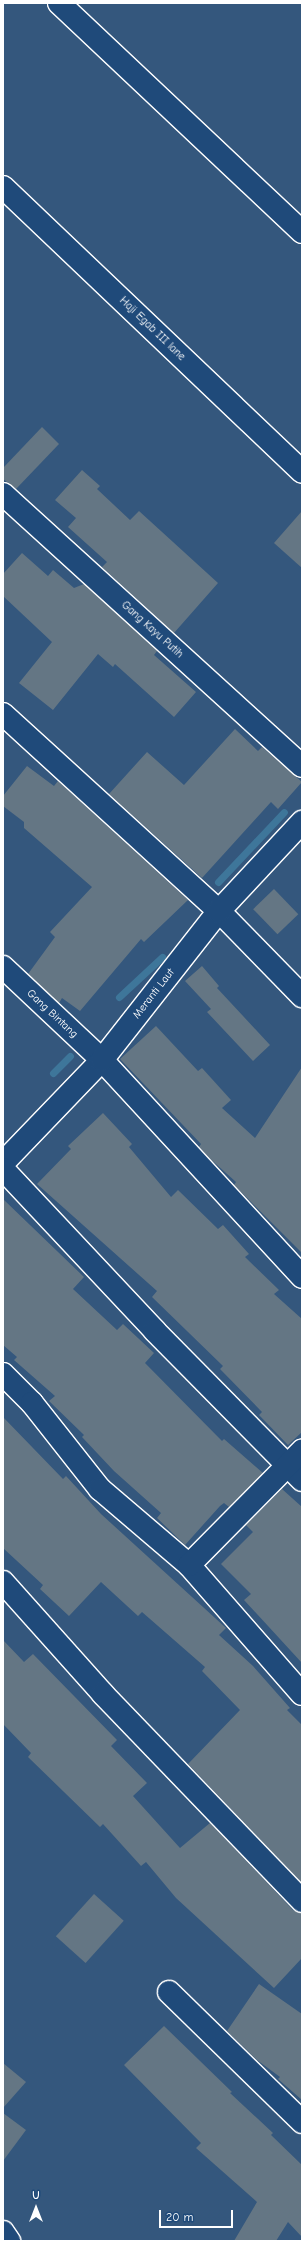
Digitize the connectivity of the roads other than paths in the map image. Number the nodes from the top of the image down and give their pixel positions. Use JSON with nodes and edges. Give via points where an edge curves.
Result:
{"nodes":[{"id":1,"x":59,"y":3,"type":"edge"},
{"id":2,"x":3,"y":187,"type":"edge"},
{"id":3,"x":302,"y":232,"type":"edge"},
{"id":4,"x":302,"y":472,"type":"edge"},
{"id":5,"x":3,"y":494,"type":"edge"},
{"id":6,"x":3,"y":714,"type":"edge"},
{"id":7,"x":302,"y":766,"type":"edge"},
{"id":8,"x":302,"y":822,"type":"edge"},
{"id":9,"x":219,"y":911,"type":"junction"},
{"id":10,"x":3,"y":967,"type":"edge"},
{"id":11,"x":302,"y":996,"type":"edge"},
{"id":12,"x":102,"y":1060,"type":"junction"},
{"id":13,"x":3,"y":1163,"type":"edge"},
{"id":14,"x":3,"y":1169,"type":"edge"},
{"id":15,"x":302,"y":1277,"type":"edge"},
{"id":16,"x":3,"y":1374,"type":"edge"},
{"id":17,"x":298,"y":1465,"type":"edge"},
{"id":18,"x":189,"y":1565,"type":"junction"},
{"id":19,"x":3,"y":1582,"type":"edge"},
{"id":20,"x":302,"y":1694,"type":"edge"},
{"id":21,"x":302,"y":1900,"type":"edge"},
{"id":22,"x":169,"y":1992,"type":"dead end"},
{"id":23,"x":302,"y":2122,"type":"edge"},
{"id":24,"x":3,"y":2232,"type":"edge"},
{"id":25,"x":9,"y":2241,"type":"edge"}],
"edges":[{"from":1,"to":3,"type":"street"},
{"from":2,"to":4,"type":"street","name":"Haji Egab III lane"},
{"from":5,"to":7,"type":"street","name":"Gang Kayu Putih"},
{"from":6,"to":9,"type":"street"},
{"from":8,"to":9,"type":"street","name":"Meranti Laut"},
{"from":9,"to":11,"type":"street"},
{"from":9,"to":12,"type":"street","name":"Meranti Laut"},
{"from":10,"to":12,"type":"street","name":"Gang Bintang"},
{"from":12,"to":13,"type":"street","name":"Meranti Laut"},
{"from":12,"to":15,"type":"street","name":"Gang Bintang"},
{"from":14,"to":17,"type":"street","via":[[155,1331]]},
{"from":16,"to":18,"type":"street","via":[[32,1404],[100,1490]]},
{"from":17,"to":18,"type":"street"},
{"from":18,"to":20,"type":"street"},
{"from":19,"to":21,"type":"street","via":[[103,1694]]},
{"from":22,"to":23,"type":"street"},
{"from":24,"to":25,"type":"street"}]}
